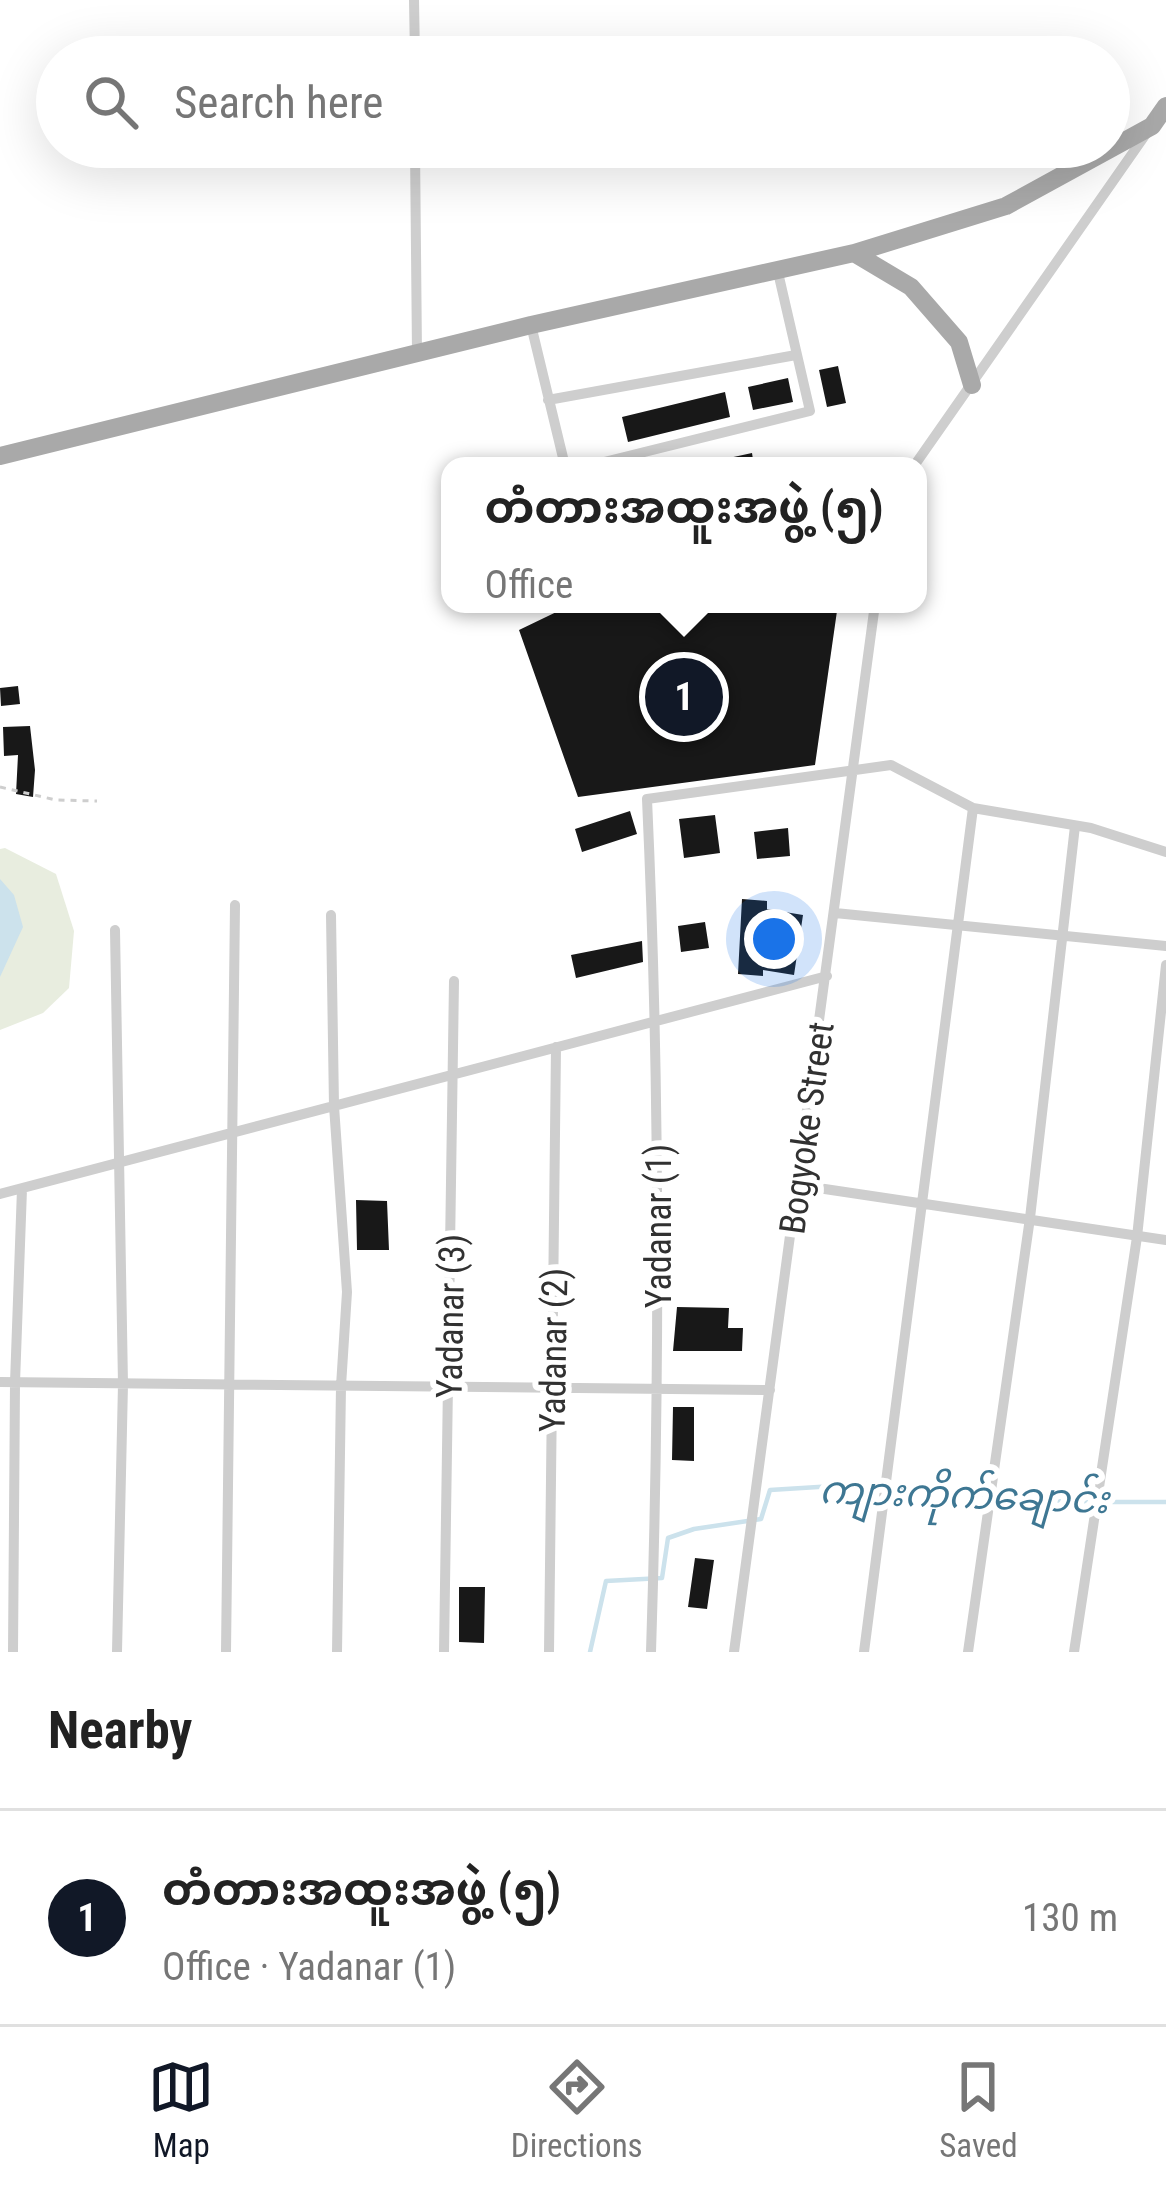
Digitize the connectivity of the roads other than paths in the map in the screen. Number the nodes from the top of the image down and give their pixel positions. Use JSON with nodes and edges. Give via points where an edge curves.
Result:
{"nodes":[{"id":1,"x":414,"y":0,"type":"edge"},
{"id":2,"x":415,"y":36,"type":"edge"},
{"id":3,"x":1166,"y":106,"type":"edge"},
{"id":4,"x":1152,"y":126,"type":"junction"},
{"id":5,"x":1130,"y":138,"type":"edge"},
{"id":6,"x":1130,"y":158,"type":"edge"},
{"id":7,"x":415,"y":168,"type":"edge"},
{"id":8,"x":1075,"y":168,"type":"edge"},
{"id":9,"x":1123,"y":168,"type":"edge"},
{"id":10,"x":854,"y":253,"type":"junction"},
{"id":11,"x":777,"y":268,"type":"junction"},
{"id":12,"x":531,"y":325,"type":"junction"},
{"id":13,"x":796,"y":355,"type":"junction"},
{"id":14,"x":417,"y":356,"type":"junction"},
{"id":15,"x":972,"y":385,"type":"junction"},
{"id":16,"x":548,"y":400,"type":"junction"},
{"id":17,"x":0,"y":456,"type":"edge"},
{"id":18,"x":563,"y":457,"type":"edge"},
{"id":19,"x":626,"y":457,"type":"edge"},
{"id":20,"x":920,"y":457,"type":"edge"},
{"id":21,"x":874,"y":613,"type":"edge"},
{"id":22,"x":851,"y":770,"type":"junction"},
{"id":23,"x":974,"y":808,"type":"junction"},
{"id":24,"x":1076,"y":826,"type":"junction"},
{"id":25,"x":1166,"y":852,"type":"edge"},
{"id":26,"x":235,"y":905,"type":"dead end"},
{"id":27,"x":835,"y":914,"type":"junction"},
{"id":28,"x":331,"y":915,"type":"dead end"},
{"id":29,"x":958,"y":926,"type":"junction"},
{"id":30,"x":115,"y":930,"type":"dead end"},
{"id":31,"x":1063,"y":938,"type":"junction"},
{"id":32,"x":1166,"y":946,"type":"edge"},
{"id":33,"x":1166,"y":965,"type":"edge"},
{"id":34,"x":827,"y":976,"type":"junction"},
{"id":35,"x":454,"y":981,"type":"dead end"},
{"id":36,"x":657,"y":1022,"type":"junction"},
{"id":37,"x":556,"y":1047,"type":"junction"},
{"id":38,"x":453,"y":1075,"type":"junction"},
{"id":39,"x":334,"y":1106,"type":"junction"},
{"id":40,"x":232,"y":1133,"type":"junction"},
{"id":41,"x":120,"y":1162,"type":"junction"},
{"id":42,"x":798,"y":1185,"type":"junction"},
{"id":43,"x":22,"y":1189,"type":"junction"},
{"id":44,"x":0,"y":1194,"type":"edge"},
{"id":45,"x":920,"y":1206,"type":"junction"},
{"id":46,"x":1030,"y":1218,"type":"junction"},
{"id":47,"x":1137,"y":1238,"type":"junction"},
{"id":48,"x":1166,"y":1240,"type":"edge"},
{"id":49,"x":0,"y":1382,"type":"edge"},
{"id":50,"x":15,"y":1383,"type":"junction"},
{"id":51,"x":123,"y":1384,"type":"junction"},
{"id":52,"x":230,"y":1385,"type":"junction"},
{"id":53,"x":341,"y":1386,"type":"junction"},
{"id":54,"x":450,"y":1387,"type":"junction"},
{"id":55,"x":553,"y":1388,"type":"junction"},
{"id":56,"x":659,"y":1389,"type":"junction"},
{"id":57,"x":770,"y":1390,"type":"junction"},
{"id":58,"x":13,"y":1652,"type":"edge"},
{"id":59,"x":117,"y":1652,"type":"edge"},
{"id":60,"x":226,"y":1652,"type":"edge"},
{"id":61,"x":337,"y":1652,"type":"edge"},
{"id":62,"x":444,"y":1652,"type":"edge"},
{"id":63,"x":549,"y":1652,"type":"edge"},
{"id":64,"x":652,"y":1652,"type":"edge"},
{"id":65,"x":734,"y":1652,"type":"edge"},
{"id":66,"x":864,"y":1652,"type":"edge"},
{"id":67,"x":968,"y":1652,"type":"edge"},
{"id":68,"x":1074,"y":1652,"type":"edge"}],
"edges":[{"from":1,"to":2,"type":"street"},
{"from":3,"to":4,"type":"main road"},
{"from":4,"to":5,"type":"main road"},
{"from":4,"to":6,"type":"street"},
{"from":7,"to":14,"type":"street"},
{"from":8,"to":10,"type":"main road","via":[[1006,206]]},
{"from":9,"to":15,"type":"street"},
{"from":10,"to":11,"type":"main road"},
{"from":10,"to":15,"type":"main road","via":[[911,287],[959,342]]},
{"from":11,"to":12,"type":"main road"},
{"from":11,"to":13,"type":"street"},
{"from":12,"to":14,"type":"main road"},
{"from":12,"to":16,"type":"street"},
{"from":13,"to":16,"type":"street"},
{"from":13,"to":19,"type":"street","via":[[806,414]]},
{"from":14,"to":17,"type":"main road"},
{"from":15,"to":20,"type":"street"},
{"from":16,"to":18,"type":"street"},
{"from":21,"to":22,"type":"street","name":"Bogyoke Street"},
{"from":22,"to":23,"type":"street","via":[[891,765]]},
{"from":22,"to":27,"type":"street","name":"Bogyoke Street"},
{"from":22,"to":36,"type":"street","name":"Yadanar (1)","via":[[647,800]]},
{"from":23,"to":24,"type":"street"},
{"from":23,"to":29,"type":"street"},
{"from":24,"to":25,"type":"street"},
{"from":24,"to":31,"type":"street"},
{"from":26,"to":40,"type":"street"},
{"from":27,"to":29,"type":"street"},
{"from":27,"to":34,"type":"street","name":"Bogyoke Street"},
{"from":28,"to":39,"type":"street"},
{"from":29,"to":31,"type":"street"},
{"from":29,"to":45,"type":"street"},
{"from":30,"to":41,"type":"street"},
{"from":31,"to":32,"type":"street"},
{"from":31,"to":46,"type":"street"},
{"from":33,"to":47,"type":"street"},
{"from":34,"to":36,"type":"street"},
{"from":34,"to":42,"type":"street","name":"Bogyoke Street"},
{"from":35,"to":38,"type":"street","name":"Yadanar (3)"},
{"from":36,"to":37,"type":"street"},
{"from":36,"to":56,"type":"street","name":"Yadanar (1)"},
{"from":37,"to":38,"type":"street"},
{"from":37,"to":55,"type":"street","name":"Yadanar (2)"},
{"from":38,"to":39,"type":"street"},
{"from":38,"to":54,"type":"street","name":"Yadanar (3)"},
{"from":39,"to":40,"type":"street"},
{"from":39,"to":53,"type":"street","via":[[347,1292]]},
{"from":40,"to":41,"type":"street"},
{"from":40,"to":52,"type":"street"},
{"from":41,"to":43,"type":"street"},
{"from":41,"to":51,"type":"street"},
{"from":42,"to":45,"type":"street"},
{"from":42,"to":57,"type":"street","name":"Bogyoke Street"},
{"from":43,"to":44,"type":"street"},
{"from":43,"to":50,"type":"street"},
{"from":45,"to":46,"type":"street"},
{"from":45,"to":66,"type":"street"},
{"from":46,"to":47,"type":"street"},
{"from":46,"to":67,"type":"street"},
{"from":47,"to":48,"type":"street"},
{"from":47,"to":68,"type":"street"},
{"from":49,"to":50,"type":"street"},
{"from":50,"to":51,"type":"street"},
{"from":50,"to":58,"type":"street"},
{"from":51,"to":52,"type":"street"},
{"from":51,"to":59,"type":"street"},
{"from":52,"to":53,"type":"street"},
{"from":52,"to":60,"type":"street"},
{"from":53,"to":54,"type":"street"},
{"from":53,"to":61,"type":"street"},
{"from":54,"to":55,"type":"street"},
{"from":54,"to":62,"type":"street","name":"Yadanar (3)"},
{"from":55,"to":56,"type":"street"},
{"from":55,"to":63,"type":"street","name":"Yadanar (2)"},
{"from":56,"to":57,"type":"street"},
{"from":56,"to":64,"type":"street","name":"Yadanar (1)"},
{"from":57,"to":65,"type":"street","name":"Bogyoke Street"}]}
